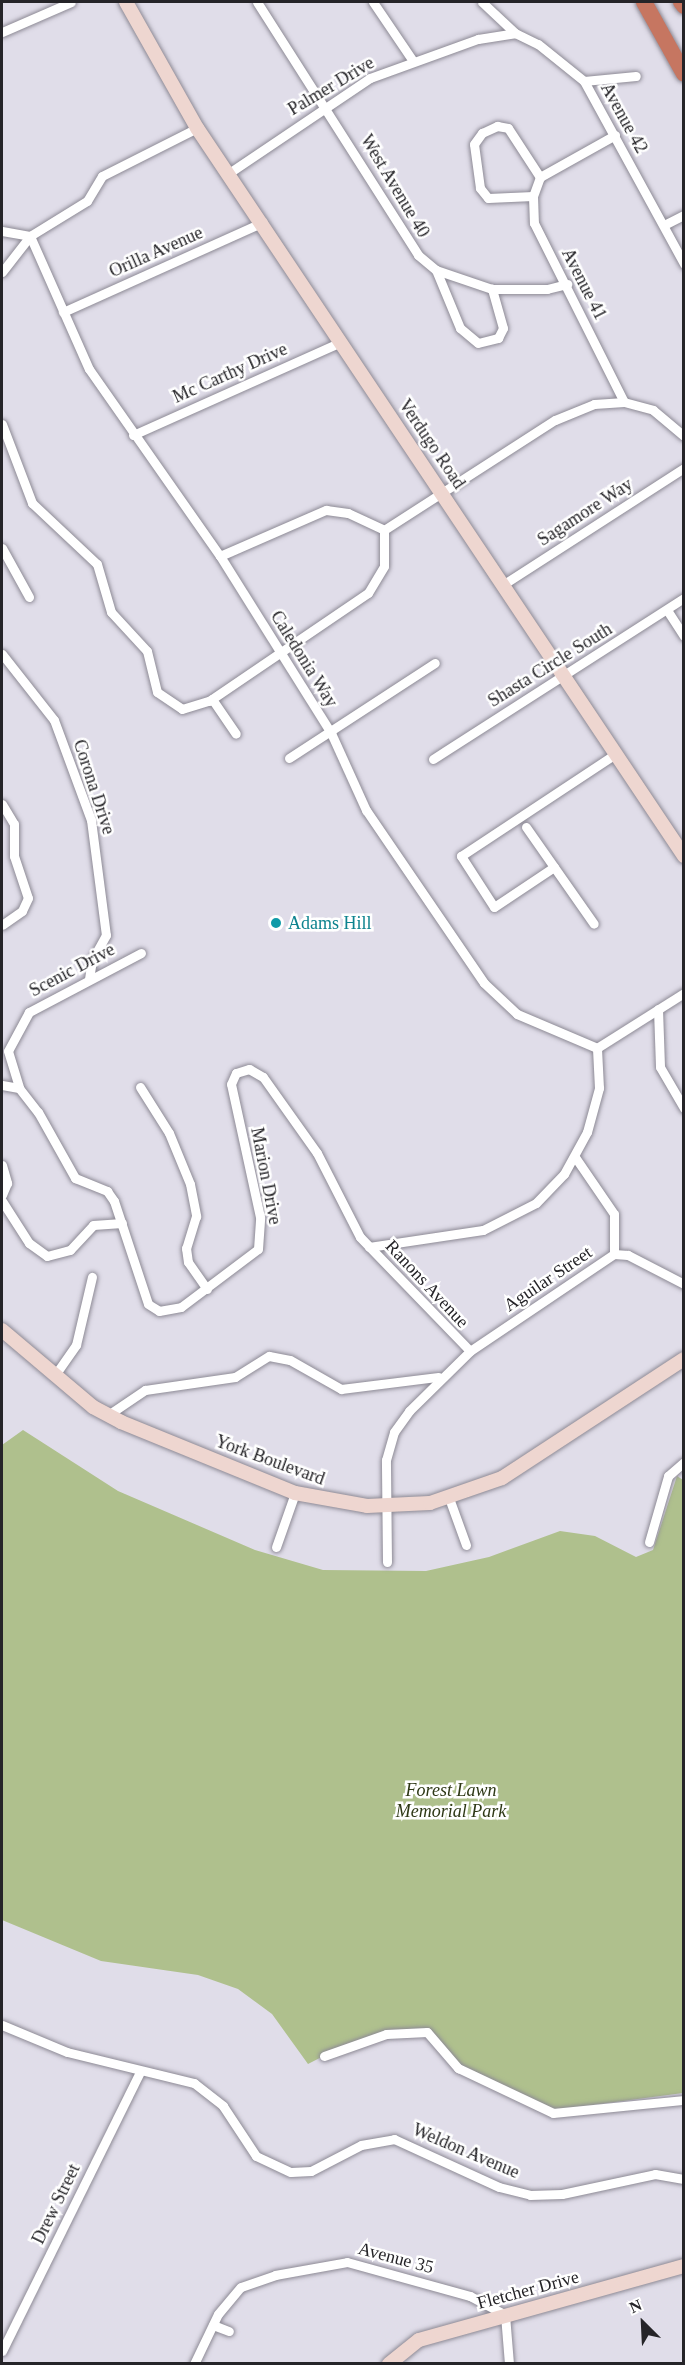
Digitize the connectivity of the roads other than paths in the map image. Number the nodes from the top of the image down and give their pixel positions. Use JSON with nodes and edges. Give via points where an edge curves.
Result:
{"nodes":[{"id":1,"x":71,"y":2,"type":"edge"},
{"id":2,"x":126,"y":2,"type":"edge"},
{"id":3,"x":257,"y":2,"type":"edge"},
{"id":4,"x":373,"y":2,"type":"edge"},
{"id":5,"x":482,"y":2,"type":"edge"},
{"id":6,"x":644,"y":2,"type":"edge"},
{"id":7,"x":681,"y":2,"type":"edge"},
{"id":8,"x":684,"y":6,"type":"edge"},
{"id":9,"x":2,"y":32,"type":"edge"},
{"id":10,"x":515,"y":33,"type":"junction"},
{"id":11,"x":412,"y":61,"type":"junction"},
{"id":12,"x":684,"y":74,"type":"edge"},
{"id":13,"x":636,"y":76,"type":"dead end"},
{"id":14,"x":584,"y":81,"type":"junction"},
{"id":15,"x":326,"y":105,"type":"junction"},
{"id":16,"x":198,"y":128,"type":"junction"},
{"id":17,"x":615,"y":135,"type":"junction"},
{"id":18,"x":229,"y":173,"type":"junction"},
{"id":19,"x":540,"y":177,"type":"junction"},
{"id":20,"x":533,"y":196,"type":"junction"},
{"id":21,"x":684,"y":215,"type":"edge"},
{"id":22,"x":263,"y":222,"type":"junction"},
{"id":23,"x":664,"y":225,"type":"junction"},
{"id":24,"x":2,"y":231,"type":"edge"},
{"id":25,"x":30,"y":236,"type":"junction"},
{"id":26,"x":684,"y":264,"type":"edge"},
{"id":27,"x":436,"y":270,"type":"junction"},
{"id":28,"x":2,"y":272,"type":"edge"},
{"id":29,"x":567,"y":284,"type":"junction"},
{"id":30,"x":492,"y":289,"type":"junction"},
{"id":31,"x":63,"y":312,"type":"junction"},
{"id":32,"x":341,"y":342,"type":"junction"},
{"id":33,"x":624,"y":402,"type":"junction"},
{"id":34,"x":2,"y":424,"type":"edge"},
{"id":35,"x":133,"y":435,"type":"junction"},
{"id":36,"x":684,"y":436,"type":"edge"},
{"id":37,"x":684,"y":468,"type":"edge"},
{"id":38,"x":443,"y":493,"type":"junction"},
{"id":39,"x":384,"y":530,"type":"junction"},
{"id":40,"x":2,"y":548,"type":"edge"},
{"id":41,"x":220,"y":556,"type":"junction"},
{"id":42,"x":504,"y":584,"type":"junction"},
{"id":43,"x":29,"y":597,"type":"dead end"},
{"id":44,"x":684,"y":598,"type":"edge"},
{"id":45,"x":667,"y":610,"type":"junction"},
{"id":46,"x":684,"y":636,"type":"edge"},
{"id":47,"x":280,"y":651,"type":"junction"},
{"id":48,"x":2,"y":654,"type":"edge"},
{"id":49,"x":435,"y":663,"type":"dead end"},
{"id":50,"x":564,"y":676,"type":"junction"},
{"id":51,"x":212,"y":699,"type":"junction"},
{"id":52,"x":331,"y":733,"type":"junction"},
{"id":53,"x":236,"y":734,"type":"dead end"},
{"id":54,"x":615,"y":754,"type":"junction"},
{"id":55,"x":289,"y":758,"type":"dead end"},
{"id":56,"x":433,"y":759,"type":"dead end"},
{"id":57,"x":2,"y":804,"type":"edge"},
{"id":58,"x":526,"y":827,"type":"dead end"},
{"id":59,"x":684,"y":856,"type":"edge"},
{"id":60,"x":554,"y":867,"type":"junction"},
{"id":61,"x":594,"y":924,"type":"dead end"},
{"id":62,"x":2,"y":925,"type":"edge"},
{"id":63,"x":141,"y":953,"type":"dead end"},
{"id":64,"x":89,"y":979,"type":"junction"},
{"id":65,"x":684,"y":993,"type":"edge"},
{"id":66,"x":658,"y":1009,"type":"junction"},
{"id":67,"x":597,"y":1048,"type":"junction"},
{"id":68,"x":249,"y":1069,"type":"joint"},
{"id":69,"x":2,"y":1085,"type":"edge"},
{"id":70,"x":140,"y":1087,"type":"dead end"},
{"id":71,"x":19,"y":1089,"type":"junction"},
{"id":72,"x":684,"y":1108,"type":"edge"},
{"id":73,"x":575,"y":1157,"type":"junction"},
{"id":74,"x":2,"y":1165,"type":"edge"},
{"id":75,"x":2,"y":1195,"type":"edge"},
{"id":76,"x":2,"y":1202,"type":"edge"},
{"id":77,"x":122,"y":1223,"type":"junction"},
{"id":78,"x":369,"y":1247,"type":"junction"},
{"id":79,"x":614,"y":1254,"type":"junction"},
{"id":80,"x":92,"y":1277,"type":"dead end"},
{"id":81,"x":684,"y":1284,"type":"edge"},
{"id":82,"x":207,"y":1289,"type":"junction"},
{"id":83,"x":2,"y":1330,"type":"edge"},
{"id":84,"x":470,"y":1351,"type":"junction"},
{"id":85,"x":684,"y":1359,"type":"edge"},
{"id":86,"x":55,"y":1375,"type":"junction"},
{"id":87,"x":438,"y":1377,"type":"junction"},
{"id":88,"x":108,"y":1415,"type":"junction"},
{"id":89,"x":684,"y":1462,"type":"edge"},
{"id":90,"x":295,"y":1493,"type":"junction"},
{"id":91,"x":449,"y":1498,"type":"junction"},
{"id":92,"x":384,"y":1506,"type":"junction"},
{"id":93,"x":649,"y":1542,"type":"dead end"},
{"id":94,"x":466,"y":1545,"type":"dead end"},
{"id":95,"x":276,"y":1547,"type":"dead end"},
{"id":96,"x":387,"y":1562,"type":"dead end"},
{"id":97,"x":2,"y":2025,"type":"edge"},
{"id":98,"x":324,"y":2056,"type":"dead end"},
{"id":99,"x":140,"y":2072,"type":"junction"},
{"id":100,"x":684,"y":2100,"type":"edge"},
{"id":101,"x":684,"y":2179,"type":"edge"},
{"id":102,"x":684,"y":2266,"type":"edge"},
{"id":103,"x":505,"y":2314,"type":"junction"},
{"id":104,"x":213,"y":2325,"type":"junction"},
{"id":105,"x":229,"y":2331,"type":"dead end"},
{"id":106,"x":2,"y":2351,"type":"edge"},
{"id":107,"x":194,"y":2364,"type":"edge"},
{"id":108,"x":389,"y":2364,"type":"edge"},
{"id":109,"x":509,"y":2364,"type":"edge"}],
"edges":[{"from":1,"to":9,"type":"street"},
{"from":2,"to":16,"type":"main road","name":"Verdugo Road","via":[[151,53]]},
{"from":3,"to":15,"type":"street","name":"West Avenue 40"},
{"from":4,"to":11,"type":"street"},
{"from":5,"to":10,"type":"street","name":"Avenue 42"},
{"from":6,"to":12,"type":"highway"},
{"from":7,"to":8,"type":"highway"},
{"from":10,"to":11,"type":"street","name":"Palmer Drive","via":[[494,35]]},
{"from":10,"to":14,"type":"street","name":"Avenue 42","via":[[538,44]]},
{"from":11,"to":15,"type":"street","name":"Palmer Drive","via":[[370,78]]},
{"from":13,"to":14,"type":"street"},
{"from":14,"to":17,"type":"street","name":"Avenue 42"},
{"from":15,"to":18,"type":"street","name":"Palmer Drive"},
{"from":15,"to":27,"type":"street","name":"West Avenue 40","via":[[405,238]]},
{"from":16,"to":18,"type":"main road","name":"Verdugo Road"},
{"from":16,"to":25,"type":"street","via":[[117,166],[102,176],[87,201],[73,214]]},
{"from":17,"to":19,"type":"street"},
{"from":17,"to":23,"type":"street","name":"Avenue 42"},
{"from":18,"to":22,"type":"main road","name":"Verdugo Road"},
{"from":19,"to":20,"type":"street","name":"Avenue 41"},
{"from":19,"to":20,"type":"street","via":[[508,128],[497,126],[482,133],[474,144],[480,188],[488,198]]},
{"from":20,"to":29,"type":"street","name":"Avenue 41","via":[[534,224]]},
{"from":21,"to":23,"type":"street"},
{"from":22,"to":31,"type":"street","name":"Orilla Avenue"},
{"from":22,"to":32,"type":"main road","name":"Verdugo Road"},
{"from":23,"to":26,"type":"street","name":"Avenue 42"},
{"from":24,"to":25,"type":"street"},
{"from":25,"to":28,"type":"street"},
{"from":25,"to":31,"type":"street","name":"Caledonia Way"},
{"from":27,"to":30,"type":"street","name":"West Avenue 40"},
{"from":27,"to":30,"type":"street","via":[[460,328],[478,343],[498,338],[503,328]]},
{"from":29,"to":30,"type":"street","name":"West Avenue 40","via":[[540,290]]},
{"from":29,"to":33,"type":"street","name":"Avenue 41"},
{"from":31,"to":35,"type":"street","name":"Caledonia Way","via":[[89,369]]},
{"from":32,"to":35,"type":"street","name":"Mc Carthy Drive"},
{"from":32,"to":38,"type":"main road","name":"Verdugo Road"},
{"from":33,"to":36,"type":"street","via":[[653,410]]},
{"from":33,"to":38,"type":"street","via":[[594,404],[555,420]]},
{"from":34,"to":51,"type":"street","via":[[32,503],[97,564],[111,612],[147,651],[157,692],[182,709]]},
{"from":35,"to":41,"type":"street","name":"Caledonia Way"},
{"from":37,"to":42,"type":"street","name":"Sagamore Way"},
{"from":38,"to":39,"type":"street"},
{"from":38,"to":42,"type":"main road","name":"Verdugo Road"},
{"from":39,"to":41,"type":"street","via":[[348,513],[326,510]]},
{"from":39,"to":47,"type":"street","via":[[384,566],[378,582]]},
{"from":40,"to":43,"type":"street"},
{"from":41,"to":47,"type":"street","name":"Caledonia Way"},
{"from":42,"to":50,"type":"main road","name":"Verdugo Road"},
{"from":44,"to":45,"type":"street","name":"Shasta Circle South"},
{"from":45,"to":46,"type":"street"},
{"from":45,"to":50,"type":"street","name":"Shasta Circle South"},
{"from":47,"to":51,"type":"street"},
{"from":47,"to":52,"type":"street","name":"Caledonia Way"},
{"from":48,"to":64,"type":"street","name":"Corona Drive","via":[[54,720],[91,820],[106,935],[92,960]]},
{"from":49,"to":52,"type":"street"},
{"from":50,"to":54,"type":"main road","name":"Verdugo Road"},
{"from":50,"to":56,"type":"street","name":"Shasta Circle South"},
{"from":51,"to":53,"type":"street"},
{"from":52,"to":55,"type":"street"},
{"from":52,"to":67,"type":"street","name":"Caledonia Way","via":[[366,810],[501,1003]]},
{"from":54,"to":59,"type":"main road","name":"Verdugo Road"},
{"from":54,"to":60,"type":"street","via":[[460,856],[494,907]]},
{"from":57,"to":62,"type":"street","via":[[14,824],[14,856],[28,898],[22,911]]},
{"from":58,"to":60,"type":"street"},
{"from":60,"to":61,"type":"street"},
{"from":63,"to":64,"type":"street","name":"Scenic Drive"},
{"from":64,"to":71,"type":"street","name":"Scenic Drive","via":[[29,1012],[16,1032],[8,1051]]},
{"from":65,"to":66,"type":"street"},
{"from":66,"to":67,"type":"street"},
{"from":66,"to":72,"type":"street","via":[[660,1067]]},
{"from":67,"to":73,"type":"street","via":[[596,1106]]},
{"from":68,"to":78,"type":"street","name":"Ranons Avenue","via":[[263,1077],[317,1153],[346,1215]]},
{"from":68,"to":82,"type":"street","name":"Marion Drive","via":[[236,1073],[231,1084],[262,1232],[258,1249]]},
{"from":69,"to":71,"type":"street"},
{"from":70,"to":82,"type":"street","via":[[169,1133],[190,1184],[196,1216],[186,1248],[188,1262]]},
{"from":71,"to":77,"type":"street","name":"Marion Drive","via":[[38,1112],[75,1178],[107,1191]]},
{"from":73,"to":78,"type":"street","via":[[536,1203],[506,1221],[454,1237]]},
{"from":73,"to":79,"type":"street","name":"Aguilar Street","via":[[614,1214]]},
{"from":74,"to":75,"type":"street","via":[[7,1182]]},
{"from":76,"to":77,"type":"street","via":[[29,1243],[47,1256],[70,1250],[93,1225]]},
{"from":77,"to":82,"type":"street","name":"Marion Drive","via":[[148,1304],[171,1311]]},
{"from":78,"to":84,"type":"street","name":"Ranons Avenue"},
{"from":79,"to":81,"type":"street","via":[[628,1255]]},
{"from":79,"to":84,"type":"street","name":"Aguilar Street"},
{"from":80,"to":86,"type":"street","via":[[76,1345]]},
{"from":83,"to":86,"type":"main road","name":"York Boulevard"},
{"from":84,"to":87,"type":"street","name":"Ranons Avenue"},
{"from":85,"to":91,"type":"main road","name":"York Boulevard","via":[[525,1465]]},
{"from":86,"to":88,"type":"main road","name":"York Boulevard"},
{"from":87,"to":88,"type":"street","via":[[340,1389],[290,1360],[270,1356],[235,1377],[145,1390]]},
{"from":87,"to":92,"type":"street","name":"Ranons Avenue","via":[[394,1432],[386,1460]]},
{"from":88,"to":90,"type":"main road","name":"York Boulevard"},
{"from":89,"to":93,"type":"street","via":[[668,1476]]},
{"from":90,"to":92,"type":"main road","name":"York Boulevard"},
{"from":90,"to":95,"type":"street"},
{"from":91,"to":92,"type":"main road","name":"York Boulevard"},
{"from":91,"to":94,"type":"street"},
{"from":92,"to":96,"type":"street","name":"Ranons Avenue"},
{"from":97,"to":99,"type":"street","name":"Weldon Avenue","via":[[67,2052]]},
{"from":98,"to":100,"type":"street","via":[[376,2036],[427,2032],[458,2068],[553,2114]]},
{"from":99,"to":101,"type":"street","name":"Weldon Avenue","via":[[194,2083],[210,2091],[256,2157],[291,2172],[311,2171],[360,2145],[394,2139],[499,2187],[530,2195],[562,2194],[655,2174]]},
{"from":99,"to":106,"type":"street","name":"Drew Street"},
{"from":102,"to":103,"type":"main road","name":"Fletcher Drive"},
{"from":103,"to":104,"type":"street","name":"Avenue 35","via":[[470,2296],[361,2263],[275,2275],[240,2287]]},
{"from":103,"to":108,"type":"main road","name":"Fletcher Drive","via":[[419,2340]]},
{"from":103,"to":109,"type":"street"},
{"from":104,"to":105,"type":"street"},
{"from":104,"to":107,"type":"street"}]}
